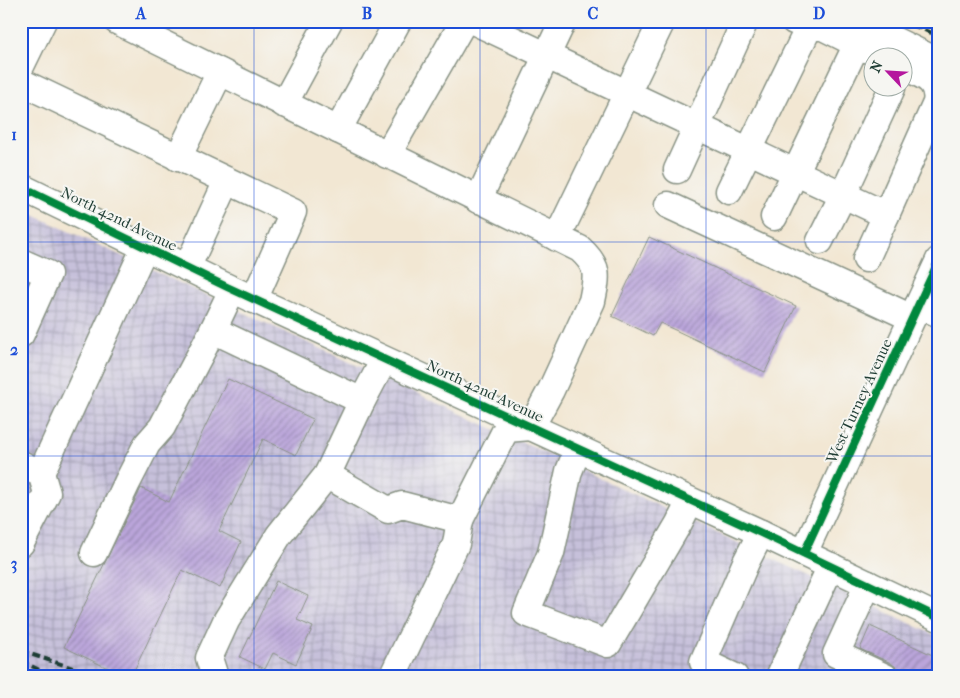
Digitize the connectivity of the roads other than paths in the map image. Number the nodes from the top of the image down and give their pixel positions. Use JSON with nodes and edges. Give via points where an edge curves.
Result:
{"nodes":[{"id":1,"x":43,"y":21,"type":"edge"},
{"id":2,"x":117,"y":21,"type":"edge"},
{"id":3,"x":329,"y":21,"type":"edge"},
{"id":4,"x":398,"y":21,"type":"edge"},
{"id":5,"x":464,"y":21,"type":"edge"},
{"id":6,"x":473,"y":21,"type":"edge"},
{"id":7,"x":563,"y":21,"type":"edge"},
{"id":8,"x":662,"y":21,"type":"edge"},
{"id":9,"x":746,"y":21,"type":"edge"},
{"id":10,"x":802,"y":24,"type":"edge"},
{"id":11,"x":856,"y":32,"type":"edge"},
{"id":12,"x":874,"y":48,"type":"edge"},
{"id":13,"x":547,"y":56,"type":"junction"},
{"id":14,"x":939,"y":62,"type":"edge"},
{"id":15,"x":21,"y":66,"type":"edge"},
{"id":16,"x":912,"y":71,"type":"edge"},
{"id":17,"x":220,"y":72,"type":"junction"},
{"id":18,"x":21,"y":82,"type":"edge"},
{"id":19,"x":627,"y":94,"type":"junction"},
{"id":20,"x":887,"y":98,"type":"edge"},
{"id":21,"x":284,"y":104,"type":"junction"},
{"id":22,"x":697,"y":127,"type":"junction"},
{"id":23,"x":338,"y":130,"type":"junction"},
{"id":24,"x":749,"y":151,"type":"junction"},
{"id":25,"x":387,"y":155,"type":"junction"},
{"id":26,"x":188,"y":163,"type":"junction"},
{"id":27,"x":677,"y":170,"type":"dead end"},
{"id":28,"x":796,"y":173,"type":"junction"},
{"id":29,"x":227,"y":181,"type":"junction"},
{"id":30,"x":21,"y":187,"type":"edge"},
{"id":31,"x":729,"y":191,"type":"dead end"},
{"id":32,"x":843,"y":195,"type":"junction"},
{"id":33,"x":478,"y":200,"type":"junction"},
{"id":34,"x":668,"y":205,"type":"dead end"},
{"id":35,"x":886,"y":216,"type":"junction"},
{"id":36,"x":774,"y":217,"type":"dead end"},
{"id":37,"x":557,"y":238,"type":"junction"},
{"id":38,"x":820,"y":241,"type":"dead end"},
{"id":39,"x":146,"y":247,"type":"junction"},
{"id":40,"x":866,"y":259,"type":"dead end"},
{"id":41,"x":939,"y":260,"type":"edge"},
{"id":42,"x":21,"y":262,"type":"edge"},
{"id":43,"x":188,"y":268,"type":"junction"},
{"id":44,"x":243,"y":295,"type":"junction"},
{"id":45,"x":923,"y":313,"type":"edge"},
{"id":46,"x":24,"y":321,"type":"edge"},
{"id":47,"x":213,"y":330,"type":"junction"},
{"id":48,"x":384,"y":360,"type":"junction"},
{"id":49,"x":362,"y":401,"type":"junction"},
{"id":50,"x":531,"y":428,"type":"junction"},
{"id":51,"x":578,"y":449,"type":"junction"},
{"id":52,"x":31,"y":468,"type":"edge"},
{"id":53,"x":327,"y":475,"type":"junction"},
{"id":54,"x":690,"y":501,"type":"junction"},
{"id":55,"x":460,"y":520,"type":"junction"},
{"id":56,"x":761,"y":533,"type":"junction"},
{"id":57,"x":21,"y":543,"type":"edge"},
{"id":58,"x":94,"y":553,"type":"dead end"},
{"id":59,"x":804,"y":553,"type":"junction"},
{"id":60,"x":831,"y":566,"type":"junction"},
{"id":61,"x":868,"y":584,"type":"junction"},
{"id":62,"x":939,"y":618,"type":"edge"},
{"id":63,"x":699,"y":669,"type":"edge"},
{"id":64,"x":214,"y":677,"type":"edge"},
{"id":65,"x":392,"y":677,"type":"edge"},
{"id":66,"x":735,"y":677,"type":"edge"},
{"id":67,"x":779,"y":677,"type":"edge"},
{"id":68,"x":885,"y":677,"type":"edge"}],
"edges":[{"from":1,"to":15,"type":"street"},
{"from":2,"to":17,"type":"street"},
{"from":3,"to":21,"type":"street"},
{"from":4,"to":23,"type":"street"},
{"from":5,"to":25,"type":"street"},
{"from":6,"to":13,"type":"street"},
{"from":7,"to":13,"type":"street"},
{"from":8,"to":19,"type":"street"},
{"from":9,"to":22,"type":"street"},
{"from":10,"to":11,"type":"street"},
{"from":10,"to":24,"type":"street"},
{"from":11,"to":12,"type":"street"},
{"from":11,"to":14,"type":"street"},
{"from":11,"to":28,"type":"street"},
{"from":13,"to":19,"type":"street"},
{"from":13,"to":33,"type":"street"},
{"from":16,"to":35,"type":"street","via":[[932,82],[936,88],[936,103]]},
{"from":17,"to":21,"type":"street"},
{"from":17,"to":26,"type":"street"},
{"from":18,"to":26,"type":"street"},
{"from":19,"to":22,"type":"street"},
{"from":19,"to":37,"type":"street"},
{"from":20,"to":32,"type":"street"},
{"from":21,"to":23,"type":"street"},
{"from":22,"to":24,"type":"street"},
{"from":22,"to":27,"type":"street"},
{"from":23,"to":25,"type":"street"},
{"from":24,"to":28,"type":"street"},
{"from":24,"to":31,"type":"street"},
{"from":25,"to":33,"type":"street"},
{"from":26,"to":29,"type":"street"},
{"from":28,"to":32,"type":"street"},
{"from":28,"to":36,"type":"street"},
{"from":29,"to":43,"type":"street"},
{"from":29,"to":44,"type":"street","via":[[293,212]]},
{"from":30,"to":39,"type":"street","name":"North 42nd Avenue"},
{"from":32,"to":35,"type":"street"},
{"from":32,"to":38,"type":"street"},
{"from":33,"to":37,"type":"street"},
{"from":34,"to":45,"type":"street"},
{"from":35,"to":40,"type":"street"},
{"from":37,"to":50,"type":"street","via":[[589,257],[595,268],[596,285],[592,301]]},
{"from":39,"to":43,"type":"street","name":"North 42nd Avenue"},
{"from":39,"to":52,"type":"street"},
{"from":41,"to":45,"type":"street","name":"West Turney Avenue"},
{"from":42,"to":46,"type":"street","via":[[48,274]]},
{"from":43,"to":44,"type":"street","name":"North 42nd Avenue"},
{"from":44,"to":47,"type":"street"},
{"from":44,"to":48,"type":"street","name":"North 42nd Avenue"},
{"from":45,"to":59,"type":"street","name":"West Turney Avenue"},
{"from":47,"to":49,"type":"street"},
{"from":47,"to":58,"type":"street","via":[[162,427],[147,444]]},
{"from":48,"to":49,"type":"street"},
{"from":48,"to":50,"type":"street","name":"North 42nd Avenue"},
{"from":49,"to":53,"type":"street"},
{"from":50,"to":51,"type":"street","name":"North 42nd Avenue"},
{"from":50,"to":55,"type":"street","via":[[506,429]]},
{"from":51,"to":54,"type":"street","name":"North 42nd Avenue"},
{"from":51,"to":54,"type":"street","via":[[569,471],[551,552],[526,613],[608,644]]},
{"from":52,"to":57,"type":"street","via":[[47,493]]},
{"from":53,"to":55,"type":"street","via":[[388,510],[402,505]]},
{"from":53,"to":64,"type":"street","via":[[279,535],[226,621],[209,658]]},
{"from":54,"to":56,"type":"street","name":"North 42nd Avenue"},
{"from":55,"to":65,"type":"street","via":[[456,544]]},
{"from":56,"to":59,"type":"street","name":"North 42nd Avenue"},
{"from":56,"to":63,"type":"street"},
{"from":59,"to":60,"type":"street","name":"North 42nd Avenue"},
{"from":60,"to":61,"type":"street","name":"North 42nd Avenue"},
{"from":60,"to":67,"type":"street"},
{"from":61,"to":62,"type":"street","name":"North 42nd Avenue"},
{"from":61,"to":68,"type":"street","via":[[836,654]]},
{"from":63,"to":66,"type":"street"}]}
